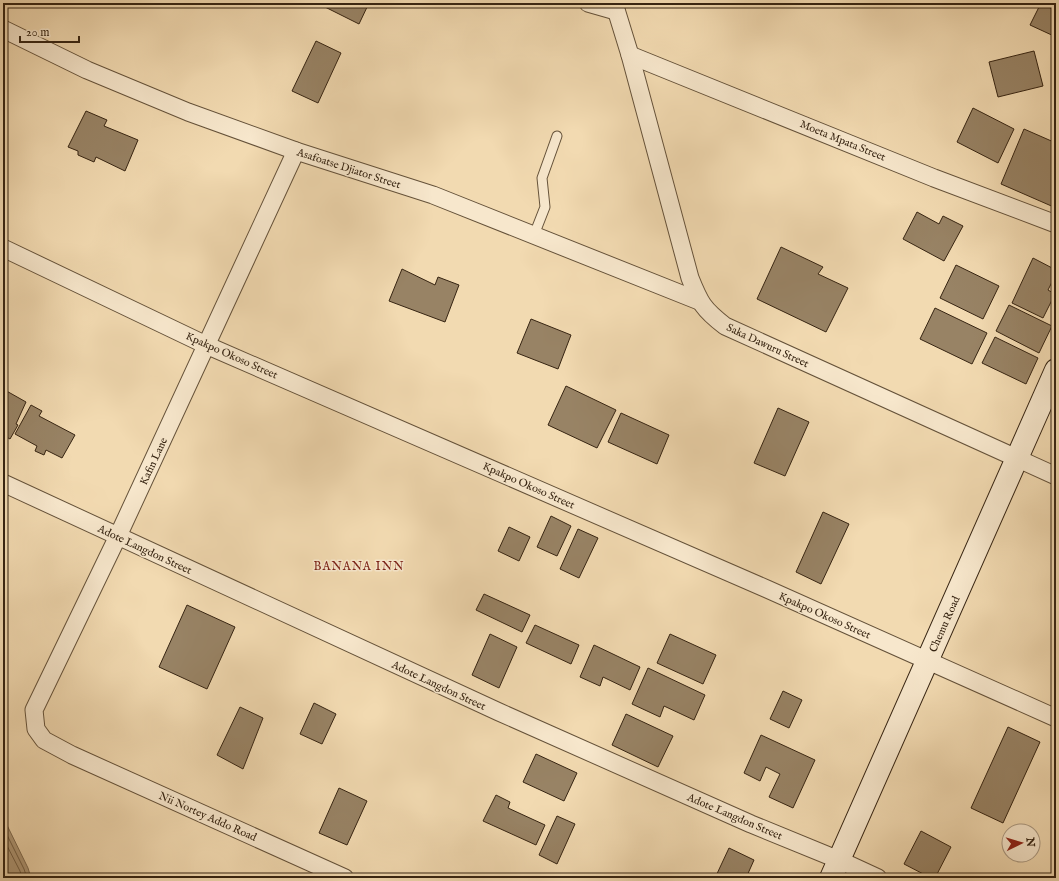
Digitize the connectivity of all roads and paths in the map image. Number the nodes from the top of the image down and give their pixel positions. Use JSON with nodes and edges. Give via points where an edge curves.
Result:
{"nodes":[{"id":1,"x":588,"y":3,"type":"edge"},
{"id":2,"x":615,"y":7,"type":"edge"},
{"id":3,"x":3,"y":29,"type":"edge"},
{"id":4,"x":630,"y":55,"type":"junction"},
{"id":5,"x":557,"y":136,"type":"dead end"},
{"id":6,"x":296,"y":152,"type":"junction"},
{"id":7,"x":1056,"y":224,"type":"edge"},
{"id":8,"x":534,"y":235,"type":"junction"},
{"id":9,"x":3,"y":248,"type":"edge"},
{"id":10,"x":699,"y":301,"type":"junction"},
{"id":11,"x":206,"y":345,"type":"junction"},
{"id":12,"x":1056,"y":370,"type":"edge"},
{"id":13,"x":1017,"y":459,"type":"junction"},
{"id":14,"x":1056,"y":476,"type":"edge"},
{"id":15,"x":3,"y":482,"type":"edge"},
{"id":16,"x":118,"y":536,"type":"junction"},
{"id":17,"x":927,"y":661,"type":"junction"},
{"id":18,"x":1056,"y":718,"type":"edge"},
{"id":19,"x":72,"y":754,"type":"joint"},
{"id":20,"x":835,"y":869,"type":"edge"},
{"id":21,"x":345,"y":878,"type":"edge"},
{"id":22,"x":878,"y":878,"type":"edge"}],
"edges":[{"from":1,"to":2,"type":"street"},
{"from":2,"to":4,"type":"street","name":"Saka Dawuru Street"},
{"from":3,"to":6,"type":"street","name":"Asafoatse Djiator Street","via":[[87,70]]},
{"from":4,"to":7,"type":"street","name":"Moeta Mpata Street","via":[[934,178]]},
{"from":4,"to":10,"type":"street","name":"Saka Dawuru Street","via":[[690,278]]},
{"from":5,"to":8,"type":"lane","via":[[542,178],[545,207]]},
{"from":6,"to":8,"type":"street","name":"Asafoatse Djiator Street","via":[[433,195]]},
{"from":6,"to":11,"type":"street","name":"Kafin Lane"},
{"from":8,"to":10,"type":"street","name":"Asafoatse Djiator Street"},
{"from":9,"to":11,"type":"street","name":"Kpakpo Okoso Street"},
{"from":10,"to":13,"type":"street","name":"Saka Dawuru Street","via":[[709,314],[725,326]]},
{"from":11,"to":16,"type":"street","name":"Kafin Lane"},
{"from":11,"to":17,"type":"street","name":"Kpakpo Okoso Street"},
{"from":12,"to":13,"type":"street","name":"Chemu Road"},
{"from":13,"to":14,"type":"street"},
{"from":13,"to":17,"type":"street","name":"Chemu Road"},
{"from":15,"to":16,"type":"street","name":"Adote Langdon Street"},
{"from":16,"to":19,"type":"street","name":"Kafin Lane","via":[[34,710],[36,729],[44,740]]},
{"from":16,"to":20,"type":"street","name":"Adote Langdon Street","via":[[499,712],[750,824]]},
{"from":17,"to":18,"type":"street","name":"Kpakpo Okoso Street"},
{"from":17,"to":20,"type":"street","name":"Chemu Road"},
{"from":19,"to":21,"type":"street","name":"Nii Nortey Addo Road"},
{"from":20,"to":22,"type":"street","name":"Adote Langdon Street"}]}
